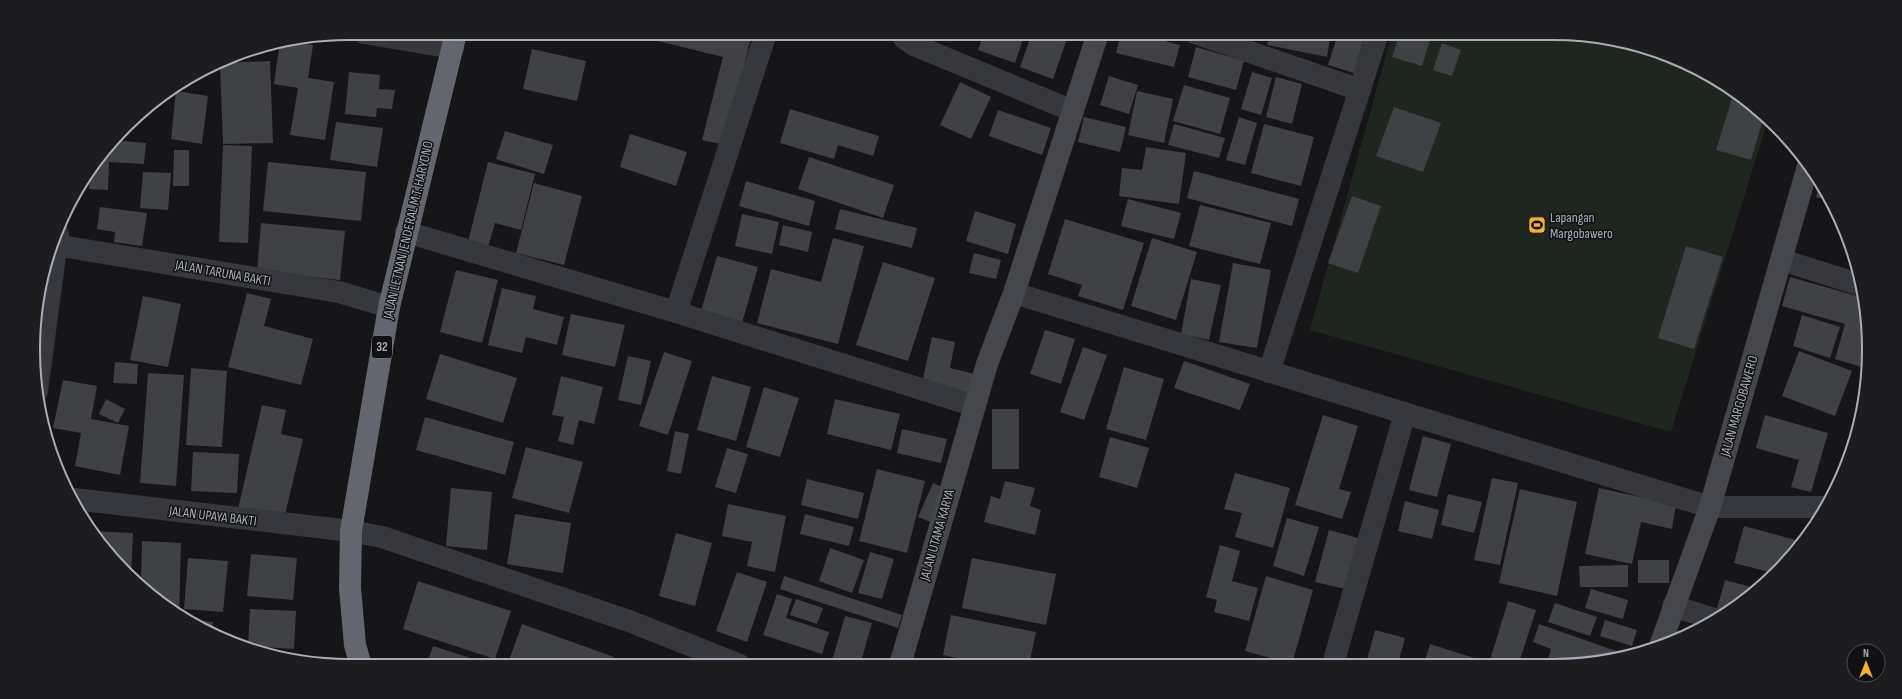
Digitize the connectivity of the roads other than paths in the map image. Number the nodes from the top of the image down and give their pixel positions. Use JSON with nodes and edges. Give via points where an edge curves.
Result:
{"nodes":[{"id":1,"x":443,"y":40,"type":"edge"},
{"id":2,"x":764,"y":40,"type":"edge"},
{"id":3,"x":906,"y":40,"type":"edge"},
{"id":4,"x":1096,"y":40,"type":"edge"},
{"id":5,"x":1215,"y":40,"type":"edge"},
{"id":6,"x":1376,"y":40,"type":"edge"},
{"id":7,"x":454,"y":41,"type":"edge"},
{"id":8,"x":1360,"y":90,"type":"junction"},
{"id":9,"x":1073,"y":111,"type":"junction"},
{"id":10,"x":1806,"y":173,"type":"edge"},
{"id":11,"x":406,"y":232,"type":"junction"},
{"id":12,"x":60,"y":241,"type":"edge"},
{"id":13,"x":56,"y":252,"type":"edge"},
{"id":14,"x":1782,"y":260,"type":"junction"},
{"id":15,"x":1854,"y":283,"type":"edge"},
{"id":16,"x":1014,"y":293,"type":"junction"},
{"id":17,"x":389,"y":307,"type":"junction"},
{"id":18,"x":676,"y":312,"type":"junction"},
{"id":19,"x":41,"y":363,"type":"edge"},
{"id":20,"x":1268,"y":372,"type":"junction"},
{"id":21,"x":975,"y":406,"type":"junction"},
{"id":22,"x":1405,"y":413,"type":"junction"},
{"id":23,"x":79,"y":500,"type":"edge"},
{"id":24,"x":1710,"y":507,"type":"junction"},
{"id":25,"x":1818,"y":508,"type":"edge"},
{"id":26,"x":351,"y":532,"type":"junction"},
{"id":27,"x":1673,"y":606,"type":"junction"},
{"id":28,"x":1708,"y":617,"type":"edge"},
{"id":29,"x":1663,"y":638,"type":"edge"},
{"id":30,"x":359,"y":659,"type":"edge"},
{"id":31,"x":725,"y":659,"type":"edge"},
{"id":32,"x":902,"y":659,"type":"edge"},
{"id":33,"x":1334,"y":659,"type":"edge"}],
"edges":[{"from":1,"to":7,"type":"street"},
{"from":2,"to":18,"type":"street"},
{"from":3,"to":9,"type":"street","via":[[914,46]]},
{"from":4,"to":9,"type":"street","name":"JALAN UTAMA KARYA"},
{"from":5,"to":8,"type":"street"},
{"from":6,"to":8,"type":"street"},
{"from":7,"to":11,"type":"highway","name":"JALAN LETNAN JENDERAL M.T. HARYONO","number":"32"},
{"from":8,"to":20,"type":"street"},
{"from":9,"to":16,"type":"street","name":"JALAN UTAMA KARYA"},
{"from":10,"to":14,"type":"street","name":"JALAN MARGOBAWERO"},
{"from":11,"to":17,"type":"highway","name":"JALAN LETNAN JENDERAL M.T. HARYONO","number":"32"},
{"from":11,"to":18,"type":"street"},
{"from":12,"to":17,"type":"street","name":"JALAN TARUNA BAKTI","via":[[339,292]]},
{"from":13,"to":19,"type":"street"},
{"from":14,"to":15,"type":"street"},
{"from":14,"to":24,"type":"street","name":"JALAN MARGOBAWERO"},
{"from":16,"to":20,"type":"street"},
{"from":16,"to":21,"type":"street","name":"JALAN UTAMA KARYA","via":[[987,364]]},
{"from":17,"to":26,"type":"highway","name":"JALAN LETNAN JENDERAL M.T. HARYONO","number":"32"},
{"from":18,"to":21,"type":"street"},
{"from":20,"to":22,"type":"street"},
{"from":21,"to":32,"type":"street","name":"JALAN UTAMA KARYA"},
{"from":22,"to":24,"type":"street"},
{"from":22,"to":33,"type":"street"},
{"from":23,"to":26,"type":"street","name":"JALAN UPAYA BAKTI"},
{"from":24,"to":25,"type":"street"},
{"from":24,"to":27,"type":"street","name":"JALAN MARGOBAWERO"},
{"from":26,"to":30,"type":"highway","name":"JALAN LETNAN JENDERAL M.T. HARYONO","number":"32","via":[[350,588]]},
{"from":26,"to":31,"type":"street","name":"JALAN UPAYA BAKTI","via":[[382,537],[622,619]]},
{"from":27,"to":28,"type":"street"},
{"from":27,"to":29,"type":"street","name":"JALAN MARGOBAWERO"}]}
